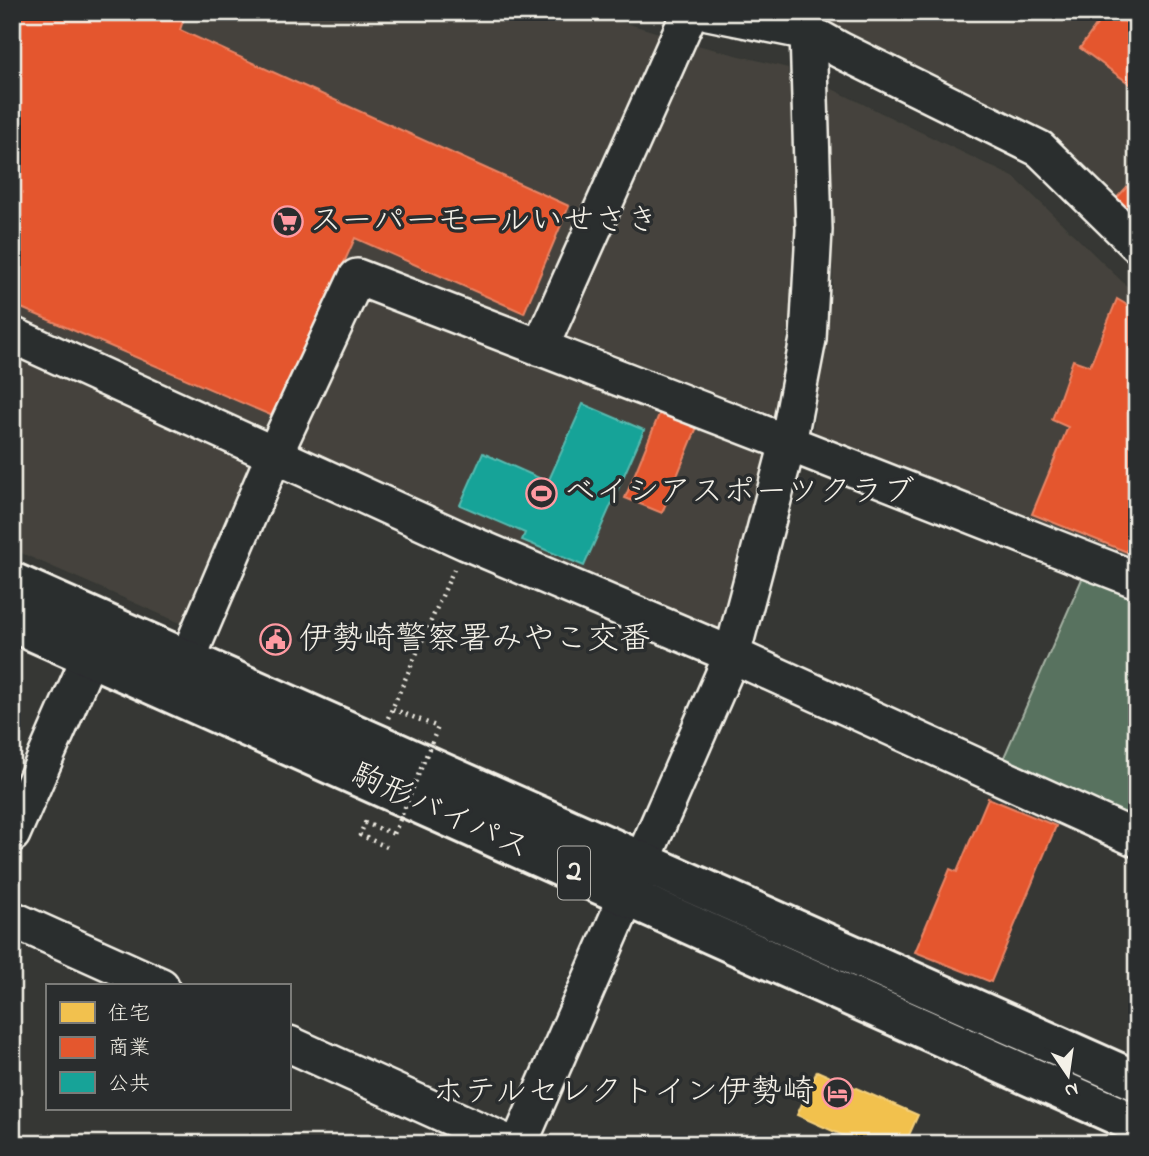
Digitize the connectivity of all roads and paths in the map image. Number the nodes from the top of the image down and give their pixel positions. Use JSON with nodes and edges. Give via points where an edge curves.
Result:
{"nodes":[{"id":1,"x":690,"y":12,"type":"edge"},
{"id":2,"x":708,"y":12,"type":"edge"},
{"id":3,"x":806,"y":22,"type":"edge"},
{"id":4,"x":1137,"y":244,"type":"edge"},
{"id":5,"x":12,"y":335,"type":"edge"},
{"id":6,"x":540,"y":348,"type":"junction"},
{"id":7,"x":788,"y":443,"type":"junction"},
{"id":8,"x":274,"y":455,"type":"junction"},
{"id":9,"x":466,"y":542,"type":"junction"},
{"id":10,"x":1137,"y":580,"type":"edge"},
{"id":11,"x":12,"y":582,"type":"edge"},
{"id":12,"x":12,"y":622,"type":"edge"},
{"id":13,"x":732,"y":655,"type":"junction"},
{"id":14,"x":90,"y":656,"type":"junction"},
{"id":15,"x":187,"y":660,"type":"junction"},
{"id":16,"x":12,"y":834,"type":"edge"},
{"id":17,"x":1137,"y":839,"type":"edge"},
{"id":18,"x":387,"y":847,"type":"dead end"},
{"id":19,"x":642,"y":860,"type":"junction"},
{"id":20,"x":627,"y":897,"type":"junction"},
{"id":21,"x":12,"y":919,"type":"edge"},
{"id":22,"x":157,"y":984,"type":"edge"},
{"id":23,"x":290,"y":1044,"type":"edge"},
{"id":24,"x":1137,"y":1081,"type":"edge"},
{"id":25,"x":1137,"y":1124,"type":"edge"},
{"id":26,"x":510,"y":1144,"type":"edge"},
{"id":27,"x":519,"y":1144,"type":"edge"}],
"edges":[{"from":1,"to":6,"type":"street"},
{"from":2,"to":3,"type":"street"},
{"from":3,"to":4,"type":"street","via":[[839,50],[1040,149]]},
{"from":3,"to":7,"type":"street","via":[[814,230],[808,339]]},
{"from":5,"to":8,"type":"street"},
{"from":6,"to":7,"type":"street"},
{"from":6,"to":8,"type":"street","via":[[357,277]]},
{"from":7,"to":10,"type":"street"},
{"from":7,"to":13,"type":"street"},
{"from":8,"to":9,"type":"street"},
{"from":8,"to":15,"type":"street"},
{"from":9,"to":13,"type":"street"},
{"from":9,"to":18,"type":"path","bridge":true,"via":[[393,709],[438,727],[394,834],[365,823],[360,835]]},
{"from":11,"to":15,"type":"main road","name":"駒形バイパス","number":"2"},
{"from":12,"to":14,"type":"main road","name":"駒形バイパス","number":"2"},
{"from":13,"to":17,"type":"street"},
{"from":13,"to":19,"type":"street"},
{"from":14,"to":16,"type":"street"},
{"from":14,"to":20,"type":"main road","name":"駒形バイパス","number":"2"},
{"from":15,"to":19,"type":"main road","name":"駒形バイパス","number":"2"},
{"from":19,"to":20,"type":"street"},
{"from":19,"to":24,"type":"main road","name":"駒形バイパス","number":"2"},
{"from":20,"to":25,"type":"main road","name":"駒形バイパス","number":"2"},
{"from":20,"to":27,"type":"street"},
{"from":21,"to":22,"type":"street"},
{"from":23,"to":26,"type":"street"}]}
